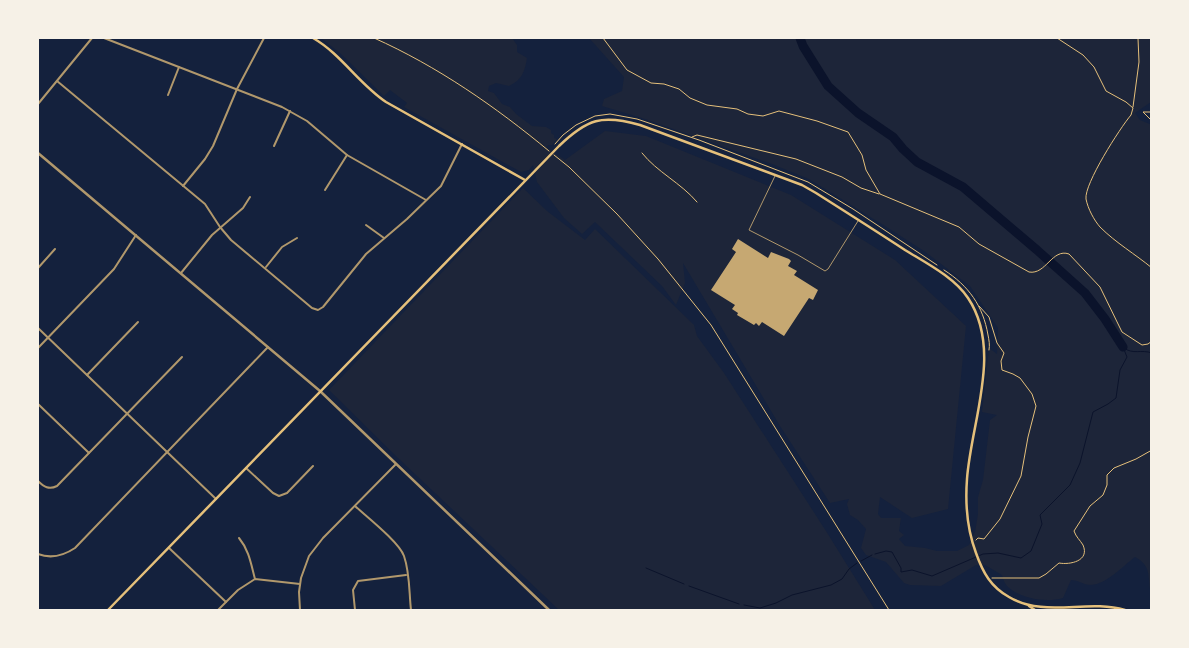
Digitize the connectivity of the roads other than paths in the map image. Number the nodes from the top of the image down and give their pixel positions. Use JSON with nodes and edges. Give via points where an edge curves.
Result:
{"nodes":[{"id":1,"x":92,"y":38,"type":"edge"},
{"id":2,"x":104,"y":38,"type":"edge"},
{"id":3,"x":264,"y":38,"type":"edge"},
{"id":4,"x":313,"y":38,"type":"edge"},
{"id":5,"x":179,"y":66,"type":"junction"},
{"id":6,"x":57,"y":81,"type":"junction"},
{"id":7,"x":238,"y":88,"type":"junction"},
{"id":8,"x":168,"y":95,"type":"dead end"},
{"id":9,"x":38,"y":104,"type":"edge"},
{"id":10,"x":290,"y":111,"type":"junction"},
{"id":11,"x":462,"y":144,"type":"junction"},
{"id":12,"x":274,"y":146,"type":"dead end"},
{"id":13,"x":38,"y":153,"type":"edge"},
{"id":14,"x":347,"y":155,"type":"junction"},
{"id":15,"x":776,"y":174,"type":"junction"},
{"id":16,"x":525,"y":180,"type":"junction"},
{"id":17,"x":183,"y":186,"type":"junction"},
{"id":18,"x":325,"y":190,"type":"dead end"},
{"id":19,"x":250,"y":197,"type":"dead end"},
{"id":20,"x":426,"y":200,"type":"junction"},
{"id":21,"x":858,"y":220,"type":"junction"},
{"id":22,"x":366,"y":225,"type":"dead end"},
{"id":23,"x":220,"y":227,"type":"junction"},
{"id":24,"x":136,"y":235,"type":"junction"},
{"id":25,"x":298,"y":238,"type":"dead end"},
{"id":26,"x":384,"y":238,"type":"junction"},
{"id":27,"x":55,"y":250,"type":"dead end"},
{"id":28,"x":266,"y":267,"type":"junction"},
{"id":29,"x":38,"y":268,"type":"edge"},
{"id":30,"x":181,"y":273,"type":"junction"},
{"id":31,"x":138,"y":322,"type":"dead end"},
{"id":32,"x":38,"y":328,"type":"edge"},
{"id":33,"x":48,"y":337,"type":"junction"},
{"id":34,"x":268,"y":347,"type":"junction"},
{"id":35,"x":38,"y":348,"type":"edge"},
{"id":36,"x":182,"y":358,"type":"dead end"},
{"id":37,"x":88,"y":375,"type":"junction"},
{"id":38,"x":320,"y":391,"type":"junction"},
{"id":39,"x":38,"y":404,"type":"edge"},
{"id":40,"x":128,"y":414,"type":"junction"},
{"id":41,"x":167,"y":452,"type":"junction"},
{"id":42,"x":89,"y":453,"type":"junction"},
{"id":43,"x":397,"y":463,"type":"junction"},
{"id":44,"x":313,"y":466,"type":"dead end"},
{"id":45,"x":246,"y":468,"type":"junction"},
{"id":46,"x":38,"y":481,"type":"edge"},
{"id":47,"x":216,"y":499,"type":"junction"},
{"id":48,"x":355,"y":506,"type":"junction"},
{"id":49,"x":239,"y":538,"type":"dead end"},
{"id":50,"x":169,"y":548,"type":"junction"},
{"id":51,"x":38,"y":554,"type":"edge"},
{"id":52,"x":407,"y":575,"type":"junction"},
{"id":53,"x":255,"y":579,"type":"junction"},
{"id":54,"x":300,"y":584,"type":"junction"},
{"id":55,"x":226,"y":602,"type":"junction"},
{"id":56,"x":1027,"y":605,"type":"junction"},
{"id":57,"x":1071,"y":609,"type":"edge"},
{"id":58,"x":108,"y":610,"type":"edge"},
{"id":59,"x":218,"y":610,"type":"edge"},
{"id":60,"x":300,"y":610,"type":"edge"},
{"id":61,"x":355,"y":610,"type":"edge"},
{"id":62,"x":411,"y":610,"type":"edge"},
{"id":63,"x":549,"y":610,"type":"edge"},
{"id":64,"x":1035,"y":610,"type":"edge"},
{"id":65,"x":1125,"y":610,"type":"edge"}],
"edges":[{"from":1,"to":6,"type":"street"},
{"from":2,"to":5,"type":"street"},
{"from":3,"to":7,"type":"street"},
{"from":4,"to":11,"type":"main road","via":[[328,48],[378,97]]},
{"from":5,"to":7,"type":"street"},
{"from":5,"to":8,"type":"street"},
{"from":6,"to":9,"type":"street"},
{"from":6,"to":17,"type":"street"},
{"from":7,"to":10,"type":"street"},
{"from":7,"to":17,"type":"street","via":[[213,146]]},
{"from":10,"to":12,"type":"street"},
{"from":10,"to":14,"type":"street"},
{"from":11,"to":16,"type":"main road"},
{"from":11,"to":20,"type":"street","via":[[441,186]]},
{"from":13,"to":24,"type":"street"},
{"from":14,"to":18,"type":"street"},
{"from":14,"to":20,"type":"street"},
{"from":15,"to":16,"type":"main road","via":[[640,125],[597,120],[573,132],[557,145]]},
{"from":15,"to":21,"type":"main road","via":[[816,193]]},
{"from":15,"to":21,"type":"lane","via":[[749,230],[825,271]]},
{"from":16,"to":38,"type":"main road"},
{"from":17,"to":23,"type":"street","via":[[205,204]]},
{"from":19,"to":23,"type":"street","via":[[243,208]]},
{"from":20,"to":26,"type":"street"},
{"from":21,"to":56,"type":"main road","via":[[949,279],[967,297],[979,318],[984,344],[983,372],[966,495],[971,539],[986,577],[1005,594]]},
{"from":22,"to":26,"type":"street"},
{"from":23,"to":28,"type":"street","via":[[231,240]]},
{"from":23,"to":30,"type":"street"},
{"from":24,"to":30,"type":"street"},
{"from":24,"to":33,"type":"street","via":[[114,269]]},
{"from":25,"to":28,"type":"street","via":[[282,247]]},
{"from":26,"to":28,"type":"street","via":[[318,310]]},
{"from":27,"to":29,"type":"street"},
{"from":30,"to":34,"type":"street"},
{"from":31,"to":37,"type":"street"},
{"from":32,"to":33,"type":"street"},
{"from":33,"to":35,"type":"street"},
{"from":33,"to":37,"type":"street"},
{"from":34,"to":38,"type":"street"},
{"from":34,"to":41,"type":"street"},
{"from":36,"to":40,"type":"street"},
{"from":37,"to":40,"type":"street"},
{"from":38,"to":43,"type":"street"},
{"from":38,"to":45,"type":"main road"},
{"from":39,"to":42,"type":"street"},
{"from":40,"to":41,"type":"street"},
{"from":40,"to":42,"type":"street"},
{"from":41,"to":47,"type":"street"},
{"from":41,"to":51,"type":"street","via":[[75,548],[54,557]]},
{"from":42,"to":46,"type":"street","via":[[56,487],[47,488]]},
{"from":43,"to":48,"type":"street"},
{"from":43,"to":63,"type":"street"},
{"from":44,"to":45,"type":"street","via":[[279,496]]},
{"from":45,"to":47,"type":"main road"},
{"from":47,"to":50,"type":"main road"},
{"from":48,"to":52,"type":"street","via":[[399,548],[405,558]]},
{"from":48,"to":54,"type":"street","via":[[315,547],[304,567]]},
{"from":49,"to":53,"type":"street","via":[[248,552]]},
{"from":50,"to":55,"type":"street"},
{"from":50,"to":58,"type":"main road"},
{"from":52,"to":61,"type":"street","via":[[358,581],[353,590]]},
{"from":52,"to":62,"type":"street"},
{"from":53,"to":54,"type":"street"},
{"from":53,"to":55,"type":"street"},
{"from":54,"to":60,"type":"street"},
{"from":55,"to":59,"type":"street"},
{"from":56,"to":57,"type":"main road"},
{"from":56,"to":64,"type":"main road"},
{"from":57,"to":65,"type":"main road","via":[[1099,606]]}]}
